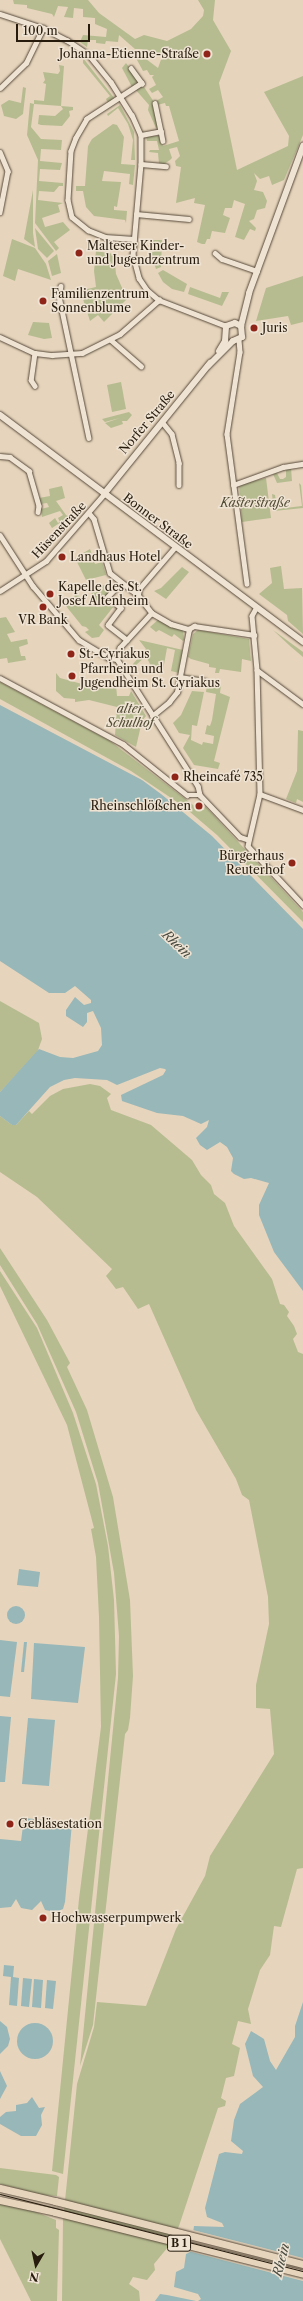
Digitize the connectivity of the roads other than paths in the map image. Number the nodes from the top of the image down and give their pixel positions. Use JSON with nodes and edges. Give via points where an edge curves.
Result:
{"nodes":[{"id":1,"x":0,"y":14,"type":"edge"},
{"id":2,"x":43,"y":28,"type":"junction"},
{"id":3,"x":131,"y":68,"type":"dead end"},
{"id":4,"x":0,"y":88,"type":"edge"},
{"id":5,"x":121,"y":97,"type":"junction"},
{"id":6,"x":155,"y":103,"type":"dead end"},
{"id":7,"x":161,"y":131,"type":"junction"},
{"id":8,"x":141,"y":135,"type":"junction"},
{"id":9,"x":163,"y":141,"type":"dead end"},
{"id":10,"x":303,"y":146,"type":"edge"},
{"id":11,"x":0,"y":152,"type":"edge"},
{"id":12,"x":141,"y":164,"type":"junction"},
{"id":13,"x":166,"y":166,"type":"dead end"},
{"id":14,"x":2,"y":198,"type":"edge"},
{"id":15,"x":0,"y":212,"type":"edge"},
{"id":16,"x":136,"y":214,"type":"junction"},
{"id":17,"x":189,"y":219,"type":"dead end"},
{"id":18,"x":134,"y":239,"type":"junction"},
{"id":19,"x":215,"y":253,"type":"dead end"},
{"id":20,"x":257,"y":271,"type":"junction"},
{"id":21,"x":61,"y":286,"type":"dead end"},
{"id":22,"x":249,"y":293,"type":"junction"},
{"id":23,"x":159,"y":300,"type":"junction"},
{"id":24,"x":235,"y":323,"type":"junction"},
{"id":25,"x":226,"y":326,"type":"junction"},
{"id":26,"x":241,"y":326,"type":"junction"},
{"id":27,"x":0,"y":337,"type":"edge"},
{"id":28,"x":225,"y":337,"type":"junction"},
{"id":29,"x":111,"y":340,"type":"junction"},
{"id":30,"x":236,"y":341,"type":"junction"},
{"id":31,"x":35,"y":353,"type":"junction"},
{"id":32,"x":72,"y":354,"type":"junction"},
{"id":33,"x":140,"y":366,"type":"dead end"},
{"id":34,"x":208,"y":366,"type":"junction"},
{"id":35,"x":35,"y":386,"type":"dead end"},
{"id":36,"x":0,"y":416,"type":"edge"},
{"id":37,"x":163,"y":423,"type":"junction"},
{"id":38,"x":89,"y":438,"type":"dead end"},
{"id":39,"x":0,"y":456,"type":"edge"},
{"id":40,"x":303,"y":464,"type":"edge"},
{"id":41,"x":179,"y":485,"type":"dead end"},
{"id":42,"x":233,"y":485,"type":"junction"},
{"id":43,"x":104,"y":494,"type":"junction"},
{"id":44,"x":38,"y":512,"type":"dead end"},
{"id":45,"x":89,"y":513,"type":"junction"},
{"id":46,"x":0,"y":535,"type":"edge"},
{"id":47,"x":175,"y":547,"type":"junction"},
{"id":48,"x":26,"y":576,"type":"junction"},
{"id":49,"x":121,"y":583,"type":"junction"},
{"id":50,"x":247,"y":584,"type":"dead end"},
{"id":51,"x":0,"y":591,"type":"edge"},
{"id":52,"x":138,"y":595,"type":"junction"},
{"id":53,"x":257,"y":607,"type":"junction"},
{"id":54,"x":152,"y":613,"type":"junction"},
{"id":55,"x":189,"y":629,"type":"junction"},
{"id":56,"x":254,"y":635,"type":"junction"},
{"id":57,"x":127,"y":640,"type":"junction"},
{"id":58,"x":303,"y":642,"type":"edge"},
{"id":59,"x":117,"y":659,"type":"junction"},
{"id":60,"x":257,"y":670,"type":"junction"},
{"id":61,"x":0,"y":678,"type":"edge"},
{"id":62,"x":180,"y":678,"type":"junction"},
{"id":63,"x":205,"y":682,"type":"dead end"},
{"id":64,"x":303,"y":704,"type":"edge"},
{"id":65,"x":152,"y":716,"type":"junction"},
{"id":66,"x":260,"y":794,"type":"junction"},
{"id":67,"x":200,"y":795,"type":"junction"},
{"id":68,"x":303,"y":810,"type":"edge"},
{"id":69,"x":249,"y":840,"type":"junction"},
{"id":70,"x":303,"y":905,"type":"edge"},
{"id":71,"x":0,"y":2188,"type":"edge"},
{"id":72,"x":0,"y":2200,"type":"edge"},
{"id":73,"x":303,"y":2264,"type":"edge"},
{"id":74,"x":303,"y":2274,"type":"edge"}],
"edges":[{"from":1,"to":2,"type":"street"},
{"from":2,"to":4,"type":"street","via":[[26,63]]},
{"from":2,"to":5,"type":"street","via":[[67,40],[88,55]]},
{"from":3,"to":5,"type":"street","via":[[142,83]]},
{"from":5,"to":8,"type":"street"},
{"from":5,"to":18,"type":"street","via":[[87,119],[76,138],[71,151],[68,200],[72,217],[84,228],[105,237]]},
{"from":6,"to":7,"type":"street"},
{"from":7,"to":8,"type":"street"},
{"from":7,"to":9,"type":"street"},
{"from":8,"to":12,"type":"street"},
{"from":10,"to":20,"type":"main road"},
{"from":11,"to":14,"type":"street","via":[[8,169]]},
{"from":12,"to":13,"type":"street"},
{"from":12,"to":16,"type":"street"},
{"from":14,"to":15,"type":"street"},
{"from":16,"to":17,"type":"street"},
{"from":16,"to":18,"type":"street"},
{"from":18,"to":23,"type":"street","via":[[136,271],[147,290]]},
{"from":19,"to":20,"type":"street","via":[[222,259]]},
{"from":20,"to":22,"type":"main road"},
{"from":21,"to":32,"type":"street","via":[[59,296]]},
{"from":22,"to":24,"type":"main road"},
{"from":22,"to":26,"type":"main road"},
{"from":23,"to":25,"type":"street"},
{"from":23,"to":29,"type":"street"},
{"from":24,"to":25,"type":"main road"},
{"from":24,"to":26,"type":"main road"},
{"from":25,"to":28,"type":"main road","name":"Norfer Straße"},
{"from":26,"to":30,"type":"main road","via":[[243,334]]},
{"from":27,"to":31,"type":"street"},
{"from":28,"to":30,"type":"main road"},
{"from":28,"to":34,"type":"main road","name":"Norfer Straße","via":[[223,345]]},
{"from":29,"to":32,"type":"street","via":[[90,350]]},
{"from":29,"to":33,"type":"street"},
{"from":30,"to":34,"type":"main road","name":"Norfer Straße"},
{"from":30,"to":42,"type":"street","via":[[240,352],[228,428]]},
{"from":31,"to":32,"type":"street"},
{"from":31,"to":35,"type":"street","via":[[31,380]]},
{"from":32,"to":38,"type":"street"},
{"from":34,"to":37,"type":"main road","name":"Norfer Straße"},
{"from":36,"to":43,"type":"main road","name":"Bonner Straße"},
{"from":37,"to":41,"type":"street","via":[[172,434],[179,464]]},
{"from":37,"to":43,"type":"main road","name":"Norfer Straße","via":[[122,469]]},
{"from":39,"to":44,"type":"street","via":[[10,457],[29,471],[39,506]]},
{"from":40,"to":42,"type":"street","via":[[283,467]]},
{"from":42,"to":50,"type":"street"},
{"from":43,"to":45,"type":"street","name":"Hüsenstraße"},
{"from":43,"to":47,"type":"main road","name":"Bonner Straße"},
{"from":45,"to":48,"type":"street","name":"Hüsenstraße","via":[[46,561]]},
{"from":45,"to":49,"type":"street","via":[[94,519],[110,573]]},
{"from":46,"to":48,"type":"street"},
{"from":47,"to":52,"type":"street","via":[[139,589]]},
{"from":47,"to":53,"type":"main road","name":"Bonner Straße"},
{"from":48,"to":51,"type":"street","name":"Hüsenstraße"},
{"from":48,"to":59,"type":"street","via":[[79,640],[109,658]]},
{"from":49,"to":52,"type":"street"},
{"from":49,"to":57,"type":"street","via":[[108,597],[121,608],[108,625]]},
{"from":52,"to":54,"type":"street"},
{"from":53,"to":56,"type":"street","via":[[252,616]]},
{"from":53,"to":58,"type":"main road","name":"Bonner Straße"},
{"from":54,"to":55,"type":"street","via":[[171,624]]},
{"from":54,"to":57,"type":"street"},
{"from":55,"to":56,"type":"street","via":[[194,626]]},
{"from":55,"to":62,"type":"street"},
{"from":56,"to":60,"type":"street"},
{"from":57,"to":59,"type":"street","via":[[118,652]]},
{"from":59,"to":65,"type":"street"},
{"from":60,"to":64,"type":"street"},
{"from":60,"to":66,"type":"street"},
{"from":61,"to":67,"type":"street","via":[[116,740],[187,794]]},
{"from":62,"to":63,"type":"street"},
{"from":62,"to":65,"type":"street","via":[[175,696]]},
{"from":65,"to":67,"type":"street","via":[[198,786]]},
{"from":66,"to":68,"type":"street"},
{"from":66,"to":69,"type":"street"},
{"from":67,"to":69,"type":"street","via":[[240,837]]},
{"from":69,"to":70,"type":"street","via":[[250,849]]},
{"from":71,"to":73,"type":"main road","number":"B 1"},
{"from":72,"to":74,"type":"main road","number":"B 1"}]}
